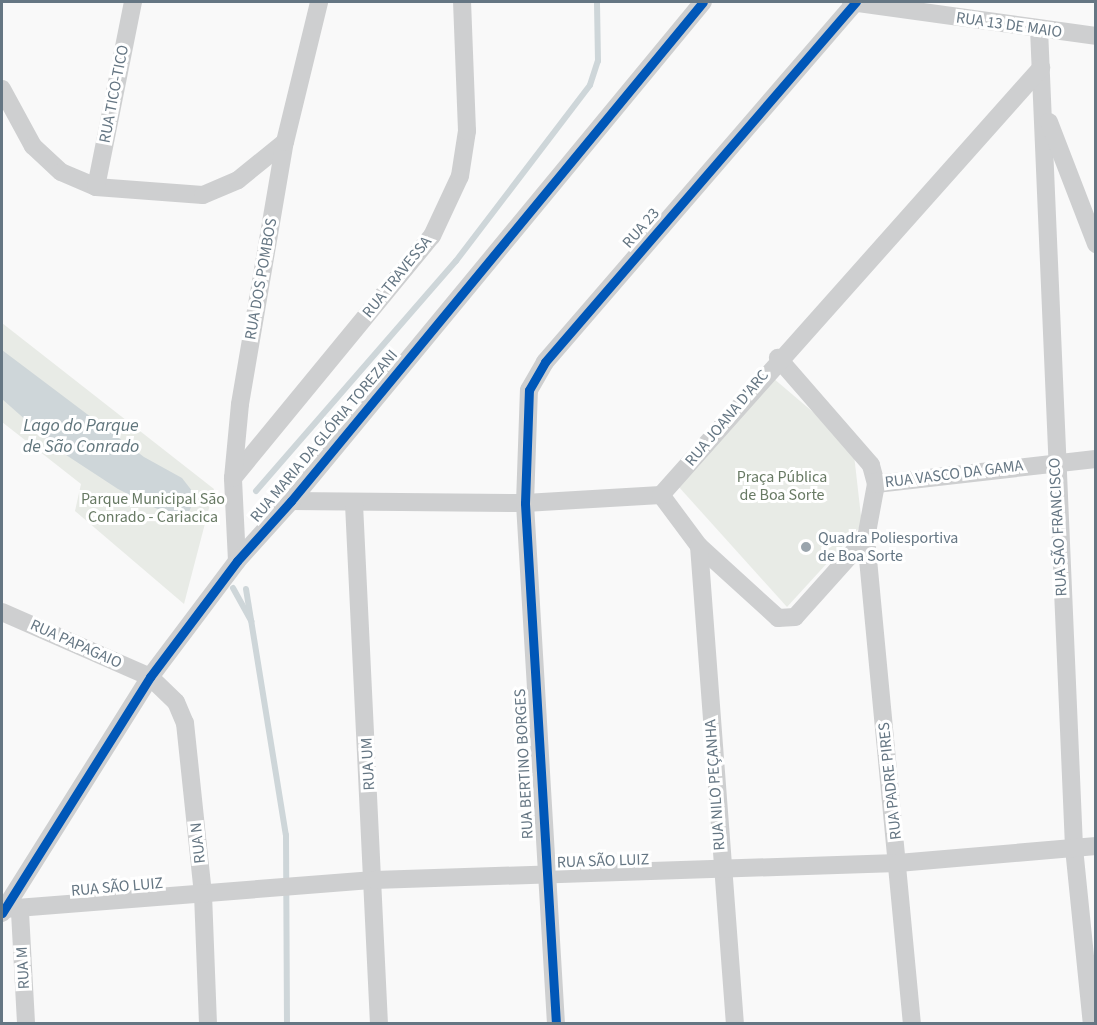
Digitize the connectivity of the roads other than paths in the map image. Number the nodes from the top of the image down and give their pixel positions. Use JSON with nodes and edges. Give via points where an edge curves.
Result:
{"nodes":[{"id":1,"x":319,"y":2,"type":"edge"},
{"id":2,"x":462,"y":2,"type":"edge"},
{"id":3,"x":703,"y":2,"type":"edge"},
{"id":4,"x":853,"y":2,"type":"edge"},
{"id":5,"x":129,"y":6,"type":"edge"},
{"id":6,"x":1039,"y":29,"type":"junction"},
{"id":7,"x":1095,"y":36,"type":"edge"},
{"id":8,"x":1041,"y":68,"type":"junction"},
{"id":9,"x":2,"y":89,"type":"edge"},
{"id":10,"x":1044,"y":108,"type":"junction"},
{"id":11,"x":285,"y":142,"type":"junction"},
{"id":12,"x":96,"y":187,"type":"junction"},
{"id":13,"x":1095,"y":244,"type":"edge"},
{"id":14,"x":778,"y":358,"type":"junction"},
{"id":15,"x":1095,"y":459,"type":"edge"},
{"id":16,"x":1054,"y":463,"type":"junction"},
{"id":17,"x":233,"y":478,"type":"junction"},
{"id":18,"x":876,"y":484,"type":"junction"},
{"id":19,"x":661,"y":495,"type":"junction"},
{"id":20,"x":291,"y":501,"type":"junction"},
{"id":21,"x":525,"y":503,"type":"junction"},
{"id":22,"x":354,"y":504,"type":"junction"},
{"id":23,"x":866,"y":538,"type":"junction"},
{"id":24,"x":699,"y":546,"type":"junction"},
{"id":25,"x":237,"y":561,"type":"junction"},
{"id":26,"x":2,"y":612,"type":"edge"},
{"id":27,"x":150,"y":677,"type":"junction"},
{"id":28,"x":1095,"y":846,"type":"edge"},
{"id":29,"x":1074,"y":848,"type":"junction"},
{"id":30,"x":898,"y":863,"type":"junction"},
{"id":31,"x":721,"y":871,"type":"junction"},
{"id":32,"x":545,"y":879,"type":"junction"},
{"id":33,"x":374,"y":880,"type":"junction"},
{"id":34,"x":203,"y":894,"type":"junction"},
{"id":35,"x":9,"y":911,"type":"edge"},
{"id":36,"x":26,"y":1023,"type":"edge"},
{"id":37,"x":208,"y":1023,"type":"edge"},
{"id":38,"x":379,"y":1023,"type":"edge"},
{"id":39,"x":556,"y":1023,"type":"edge"},
{"id":40,"x":735,"y":1023,"type":"edge"},
{"id":41,"x":912,"y":1023,"type":"edge"},
{"id":42,"x":1092,"y":1023,"type":"edge"}],
"edges":[{"from":1,"to":11,"type":"street","name":"RUA DOS POMBOS"},
{"from":2,"to":17,"type":"street","name":"RUA TRAVESSA","via":[[467,131],[460,176],[432,236]]},
{"from":3,"to":20,"type":"street","name":"RUA MARIA DA GLÓRIA TOREZANI"},
{"from":4,"to":6,"type":"street","name":"RUA 13 DE MAIO"},
{"from":4,"to":21,"type":"street","name":"RUA 23","via":[[545,362],[529,390]]},
{"from":5,"to":12,"type":"street","name":"RUA TICO-TICO"},
{"from":6,"to":7,"type":"street","name":"RUA 13 DE MAIO"},
{"from":6,"to":8,"type":"street","name":"RUA SÃO FRANCISCO"},
{"from":8,"to":10,"type":"street","name":"RUA SÃO FRANCISCO"},
{"from":8,"to":14,"type":"street","name":"RUA JOANA D'ARC"},
{"from":9,"to":12,"type":"street","via":[[33,146],[61,172]]},
{"from":10,"to":13,"type":"street"},
{"from":10,"to":16,"type":"street","name":"RUA SÃO FRANCISCO"},
{"from":11,"to":12,"type":"street","via":[[238,180],[203,195]]},
{"from":11,"to":17,"type":"street","name":"RUA DOS POMBOS","via":[[240,404]]},
{"from":14,"to":18,"type":"street","via":[[862,449]]},
{"from":14,"to":19,"type":"street","name":"RUA JOANA D'ARC"},
{"from":15,"to":16,"type":"street","name":"RUA VASCO DA GAMA"},
{"from":16,"to":18,"type":"street","name":"RUA VASCO DA GAMA"},
{"from":16,"to":29,"type":"street","name":"RUA SÃO FRANCISCO"},
{"from":17,"to":25,"type":"street","name":"RUA DOS POMBOS"},
{"from":18,"to":23,"type":"street","name":"RUA VASCO DA GAMA"},
{"from":19,"to":21,"type":"street"},
{"from":19,"to":24,"type":"street"},
{"from":20,"to":22,"type":"street"},
{"from":20,"to":25,"type":"street","name":"RUA MARIA DA GLÓRIA TOREZANI"},
{"from":21,"to":22,"type":"street"},
{"from":21,"to":32,"type":"street","name":"RUA BERTINO BORGES"},
{"from":22,"to":33,"type":"street","name":"RUA UM"},
{"from":23,"to":24,"type":"street","via":[[787,620],[778,618]]},
{"from":23,"to":30,"type":"street","name":"RUA PADRE PIRES"},
{"from":24,"to":31,"type":"street","name":"RUA NILO PEÇANHA"},
{"from":25,"to":27,"type":"street","name":"RUA MARIA DA GLÓRIA TOREZANI"},
{"from":26,"to":27,"type":"street","name":"RUA PAPAGAIO"},
{"from":27,"to":34,"type":"street","name":"RUA N","via":[[176,702],[185,723]]},
{"from":27,"to":35,"type":"street","name":"RUA MARIA DA GLÓRIA TOREZANI"},
{"from":28,"to":29,"type":"street","name":"RUA SÃO LUIZ"},
{"from":29,"to":30,"type":"street","name":"RUA SÃO LUIZ"},
{"from":29,"to":42,"type":"street","name":"RUA SÃO FRANCISCO"},
{"from":30,"to":31,"type":"street","name":"RUA SÃO LUIZ"},
{"from":30,"to":41,"type":"street","name":"RUA PADRE PIRES"},
{"from":31,"to":32,"type":"street","name":"RUA SÃO LUIZ"},
{"from":31,"to":40,"type":"street","name":"RUA NILO PEÇANHA"},
{"from":32,"to":33,"type":"street","name":"RUA SÃO LUIZ"},
{"from":32,"to":39,"type":"street","name":"RUA BERTINO BORGES"},
{"from":33,"to":34,"type":"street","name":"RUA SÃO LUIZ"},
{"from":33,"to":38,"type":"street","name":"RUA UM"},
{"from":34,"to":35,"type":"street","name":"RUA SÃO LUIZ"},
{"from":34,"to":37,"type":"street","name":"RUA N"},
{"from":35,"to":36,"type":"street","name":"RUA M"}]}
